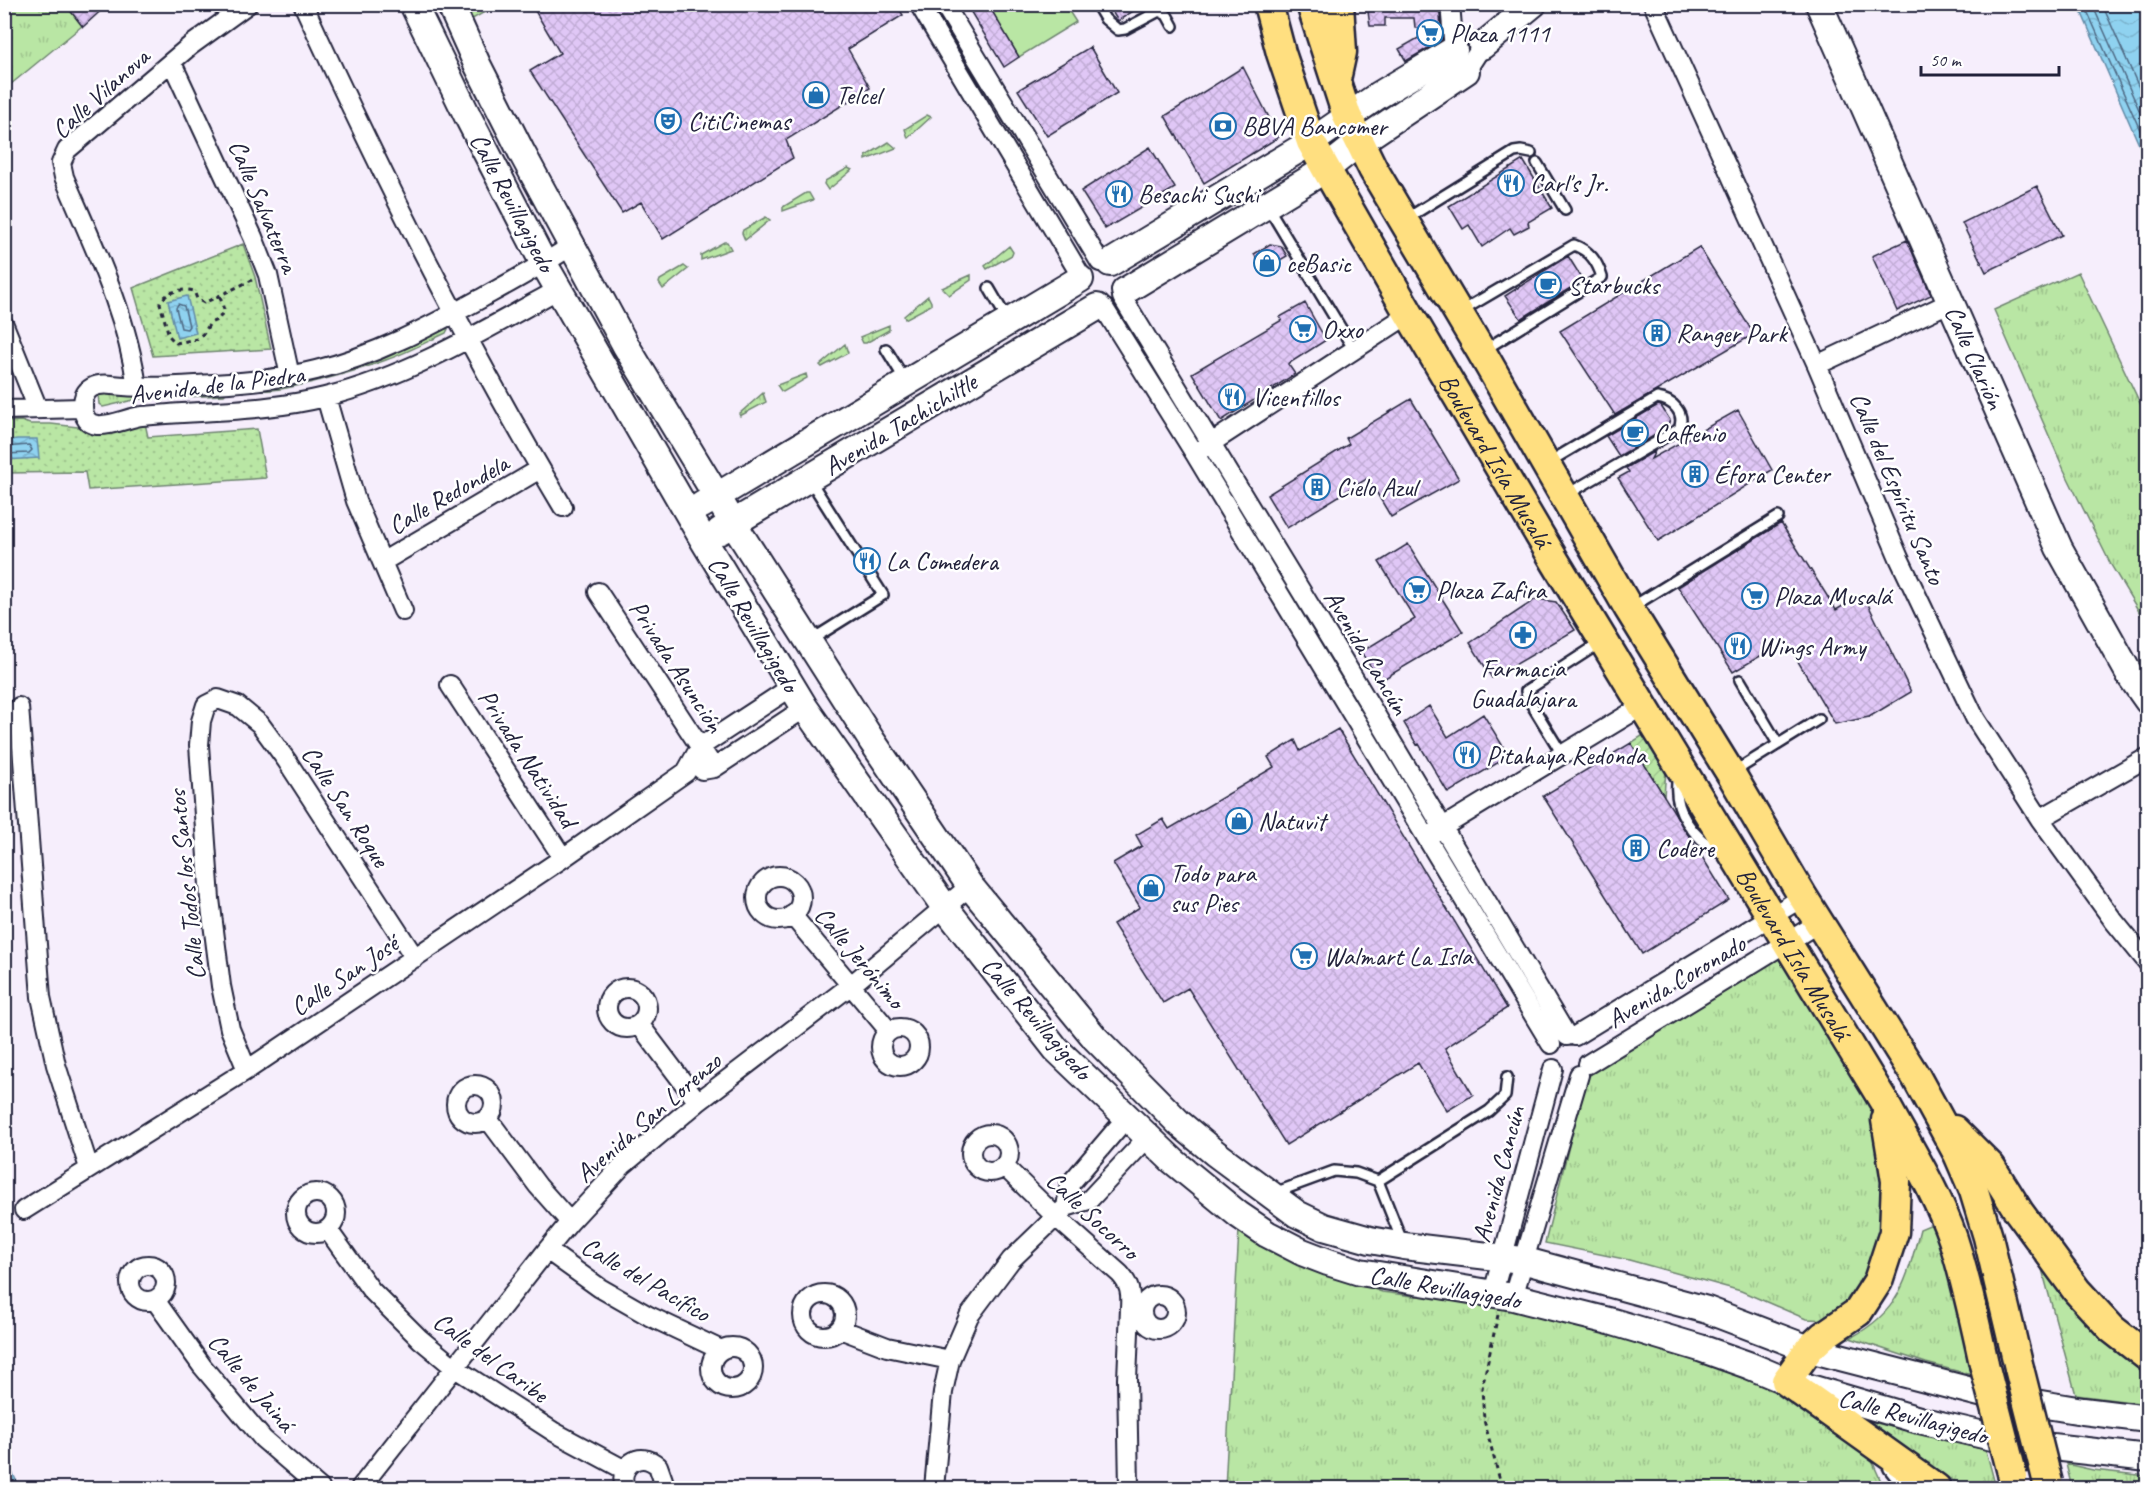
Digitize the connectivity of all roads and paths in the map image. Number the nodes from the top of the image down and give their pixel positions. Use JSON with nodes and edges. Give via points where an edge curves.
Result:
{"nodes":[{"id":1,"x":248,"y":4,"type":"edge"},
{"id":2,"x":303,"y":4,"type":"edge"},
{"id":3,"x":413,"y":4,"type":"edge"},
{"id":4,"x":450,"y":4,"type":"edge"},
{"id":5,"x":919,"y":4,"type":"edge"},
{"id":6,"x":944,"y":4,"type":"edge"},
{"id":7,"x":1096,"y":4,"type":"edge"},
{"id":8,"x":1268,"y":4,"type":"edge"},
{"id":9,"x":1311,"y":4,"type":"edge"},
{"id":10,"x":1339,"y":4,"type":"edge"},
{"id":11,"x":1450,"y":4,"type":"edge"},
{"id":12,"x":1533,"y":4,"type":"edge"},
{"id":13,"x":1653,"y":4,"type":"edge"},
{"id":14,"x":1819,"y":4,"type":"edge"},
{"id":15,"x":1173,"y":26,"type":"dead end"},
{"id":16,"x":1482,"y":46,"type":"joint"},
{"id":17,"x":1460,"y":60,"type":"junction"},
{"id":18,"x":172,"y":63,"type":"junction"},
{"id":19,"x":1335,"y":83,"type":"junction"},
{"id":20,"x":1347,"y":116,"type":"junction"},
{"id":21,"x":1311,"y":142,"type":"junction"},
{"id":22,"x":1360,"y":142,"type":"junction"},
{"id":23,"x":1531,"y":153,"type":"dead end"},
{"id":24,"x":1537,"y":163,"type":"dead end"},
{"id":25,"x":1326,"y":169,"type":"junction"},
{"id":26,"x":1266,"y":206,"type":"junction"},
{"id":27,"x":1565,"y":210,"type":"dead end"},
{"id":28,"x":1403,"y":221,"type":"junction"},
{"id":29,"x":571,"y":246,"type":"junction"},
{"id":30,"x":544,"y":264,"type":"junction"},
{"id":31,"x":1093,"y":270,"type":"junction"},
{"id":32,"x":268,"y":275,"type":"junction"},
{"id":33,"x":990,"y":288,"type":"dead end"},
{"id":34,"x":559,"y":289,"type":"junction"},
{"id":35,"x":220,"y":297,"type":"junction"},
{"id":36,"x":1112,"y":301,"type":"junction"},
{"id":37,"x":1951,"y":302,"type":"junction"},
{"id":38,"x":1459,"y":313,"type":"junction"},
{"id":39,"x":454,"y":314,"type":"junction"},
{"id":40,"x":1408,"y":314,"type":"junction"},
{"id":41,"x":1009,"y":321,"type":"junction"},
{"id":42,"x":4,"y":325,"type":"edge"},
{"id":43,"x":467,"y":339,"type":"junction"},
{"id":44,"x":886,"y":349,"type":"dead end"},
{"id":45,"x":1354,"y":350,"type":"junction"},
{"id":46,"x":1482,"y":351,"type":"junction"},
{"id":47,"x":1817,"y":365,"type":"junction"},
{"id":48,"x":290,"y":376,"type":"junction"},
{"id":49,"x":906,"y":382,"type":"junction"},
{"id":50,"x":246,"y":383,"type":"junction"},
{"id":51,"x":136,"y":387,"type":"junction"},
{"id":52,"x":326,"y":397,"type":"junction"},
{"id":53,"x":82,"y":408,"type":"junction"},
{"id":54,"x":38,"y":409,"type":"junction"},
{"id":55,"x":4,"y":410,"type":"edge"},
{"id":56,"x":249,"y":410,"type":"junction"},
{"id":57,"x":1211,"y":443,"type":"junction"},
{"id":58,"x":1195,"y":454,"type":"junction"},
{"id":59,"x":1546,"y":464,"type":"junction"},
{"id":60,"x":540,"y":469,"type":"junction"},
{"id":61,"x":808,"y":478,"type":"junction"},
{"id":62,"x":1564,"y":496,"type":"junction"},
{"id":63,"x":716,"y":497,"type":"junction"},
{"id":64,"x":563,"y":507,"type":"dead end"},
{"id":65,"x":689,"y":513,"type":"junction"},
{"id":66,"x":1778,"y":517,"type":"dead end"},
{"id":67,"x":733,"y":524,"type":"junction"},
{"id":68,"x":704,"y":541,"type":"junction"},
{"id":69,"x":1591,"y":544,"type":"junction"},
{"id":70,"x":382,"y":562,"type":"junction"},
{"id":71,"x":1556,"y":563,"type":"junction"},
{"id":72,"x":598,"y":592,"type":"dead end"},
{"id":73,"x":1629,"y":609,"type":"junction"},
{"id":74,"x":403,"y":611,"type":"dead end"},
{"id":75,"x":1605,"y":640,"type":"junction"},
{"id":76,"x":808,"y":641,"type":"junction"},
{"id":77,"x":1740,"y":680,"type":"dead end"},
{"id":78,"x":450,"y":685,"type":"dead end"},
{"id":79,"x":793,"y":686,"type":"junction"},
{"id":80,"x":218,"y":699,"type":"joint"},
{"id":81,"x":2148,"y":701,"type":"edge"},
{"id":82,"x":1644,"y":705,"type":"junction"},
{"id":83,"x":19,"y":707,"type":"dead end"},
{"id":84,"x":806,"y":708,"type":"junction"},
{"id":85,"x":1819,"y":718,"type":"dead end"},
{"id":86,"x":1778,"y":744,"type":"junction"},
{"id":87,"x":700,"y":747,"type":"junction"},
{"id":88,"x":1562,"y":754,"type":"junction"},
{"id":89,"x":2148,"y":758,"type":"edge"},
{"id":90,"x":714,"y":768,"type":"junction"},
{"id":91,"x":686,"y":772,"type":"junction"},
{"id":92,"x":1731,"y":774,"type":"junction"},
{"id":93,"x":2040,"y":819,"type":"junction"},
{"id":94,"x":1434,"y":833,"type":"junction"},
{"id":95,"x":1730,"y":857,"type":"junction"},
{"id":96,"x":563,"y":858,"type":"junction"},
{"id":97,"x":970,"y":886,"type":"junction"},
{"id":98,"x":1748,"y":896,"type":"dead end"},
{"id":99,"x":1803,"y":897,"type":"junction"},
{"id":100,"x":944,"y":906,"type":"junction"},
{"id":101,"x":792,"y":915,"type":"dead end"},
{"id":102,"x":1771,"y":918,"type":"junction"},
{"id":103,"x":1820,"y":922,"type":"junction"},
{"id":104,"x":1786,"y":944,"type":"junction"},
{"id":105,"x":415,"y":958,"type":"junction"},
{"id":106,"x":2148,"y":963,"type":"edge"},
{"id":107,"x":850,"y":986,"type":"junction"},
{"id":108,"x":639,"y":1024,"type":"dead end"},
{"id":109,"x":889,"y":1031,"type":"dead end"},
{"id":110,"x":1564,"y":1039,"type":"junction"},
{"id":111,"x":1553,"y":1069,"type":"junction"},
{"id":112,"x":1583,"y":1069,"type":"junction"},
{"id":113,"x":247,"y":1070,"type":"junction"},
{"id":114,"x":1507,"y":1077,"type":"dead end"},
{"id":115,"x":1883,"y":1100,"type":"junction"},
{"id":116,"x":698,"y":1101,"type":"junction"},
{"id":117,"x":1936,"y":1112,"type":"junction"},
{"id":118,"x":1127,"y":1117,"type":"junction"},
{"id":119,"x":488,"y":1119,"type":"dead end"},
{"id":120,"x":1148,"y":1137,"type":"junction"},
{"id":121,"x":1005,"y":1167,"type":"dead end"},
{"id":122,"x":89,"y":1168,"type":"junction"},
{"id":123,"x":1378,"y":1181,"type":"junction"},
{"id":124,"x":1269,"y":1195,"type":"junction"},
{"id":125,"x":24,"y":1210,"type":"dead end"},
{"id":126,"x":1061,"y":1212,"type":"junction"},
{"id":127,"x":570,"y":1222,"type":"junction"},
{"id":128,"x":328,"y":1230,"type":"dead end"},
{"id":129,"x":1404,"y":1246,"type":"junction"},
{"id":130,"x":548,"y":1250,"type":"junction"},
{"id":131,"x":1512,"y":1258,"type":"junction"},
{"id":132,"x":155,"y":1300,"type":"dead end"},
{"id":133,"x":1501,"y":1302,"type":"junction"},
{"id":134,"x":840,"y":1329,"type":"dead end"},
{"id":135,"x":1809,"y":1349,"type":"junction"},
{"id":136,"x":721,"y":1350,"type":"dead end"},
{"id":137,"x":2148,"y":1357,"type":"edge"},
{"id":138,"x":950,"y":1360,"type":"junction"},
{"id":139,"x":455,"y":1368,"type":"junction"},
{"id":140,"x":1786,"y":1381,"type":"junction"},
{"id":141,"x":2148,"y":1419,"type":"edge"},
{"id":142,"x":1863,"y":1437,"type":"junction"},
{"id":143,"x":2148,"y":1458,"type":"edge"},
{"id":144,"x":625,"y":1470,"type":"junction"},
{"id":145,"x":2014,"y":1483,"type":"edge"},
{"id":146,"x":2048,"y":1486,"type":"edge"},
{"id":147,"x":320,"y":1488,"type":"edge"},
{"id":148,"x":360,"y":1488,"type":"edge"},
{"id":149,"x":625,"y":1488,"type":"edge"},
{"id":150,"x":660,"y":1488,"type":"edge"},
{"id":151,"x":934,"y":1488,"type":"edge"},
{"id":152,"x":1129,"y":1488,"type":"edge"},
{"id":153,"x":1502,"y":1488,"type":"edge"},
{"id":154,"x":1904,"y":1488,"type":"edge"},
{"id":155,"x":1936,"y":1488,"type":"edge"}],
"edges":[{"from":1,"to":18,"type":"street","name":"Calle Vilanova"},
{"from":2,"to":39,"type":"street"},
{"from":3,"to":30,"type":"street","name":"Calle Revillagigedo"},
{"from":4,"to":29,"type":"street","name":"Calle Revillagigedo"},
{"from":5,"to":31,"type":"street"},
{"from":6,"to":31,"type":"street"},
{"from":7,"to":15,"type":"lane","via":[[1118,30],[1159,11],[1167,15]]},
{"from":8,"to":21,"type":"main road","name":"Boulevard Isla Musalá"},
{"from":9,"to":19,"type":"main road","name":"Boulevard Isla Musalá"},
{"from":10,"to":19,"type":"main road","via":[[1342,52]]},
{"from":11,"to":17,"type":"street"},
{"from":12,"to":16,"type":"street","name":"Avenida Tachichiltle"},
{"from":13,"to":47,"type":"street","name":"Calle del Espíritu Santo"},
{"from":14,"to":37,"type":"street","name":"Calle Clarión"},
{"from":16,"to":17,"type":"street","name":"Avenida Tachichiltle"},
{"from":17,"to":20,"type":"street","name":"Avenida Tachichiltle"},
{"from":17,"to":22,"type":"street","name":"Avenida Tachichiltle"},
{"from":18,"to":32,"type":"street","name":"Calle Salvaterra"},
{"from":18,"to":51,"type":"street","name":"Calle Vilanova","via":[[68,150],[61,164],[112,290],[134,362]]},
{"from":19,"to":20,"type":"main road","name":"Boulevard Isla Musalá"},
{"from":20,"to":21,"type":"street","name":"Avenida Tachichiltle"},
{"from":20,"to":22,"type":"main road","name":"Boulevard Isla Musalá"},
{"from":21,"to":25,"type":"main road","name":"Boulevard Isla Musalá"},
{"from":21,"to":31,"type":"street","name":"Avenida Tachichiltle"},
{"from":22,"to":25,"type":"street","name":"Avenida Tachichiltle"},
{"from":22,"to":28,"type":"main road","name":"Boulevard Isla Musalá"},
{"from":23,"to":28,"type":"lane","via":[[1514,152]]},
{"from":24,"to":27,"type":"lane"},
{"from":25,"to":26,"type":"street","name":"Avenida Tachichiltle"},
{"from":25,"to":40,"type":"main road","name":"Boulevard Isla Musalá"},
{"from":26,"to":36,"type":"street","name":"Avenida Tachichiltle"},
{"from":26,"to":45,"type":"lane"},
{"from":28,"to":38,"type":"main road","name":"Boulevard Isla Musalá"},
{"from":29,"to":30,"type":"street","name":"Avenida de la Piedra"},
{"from":29,"to":63,"type":"street","name":"Calle Revillagigedo"},
{"from":30,"to":34,"type":"street","name":"Calle Revillagigedo"},
{"from":30,"to":39,"type":"street","name":"Avenida de la Piedra"},
{"from":31,"to":36,"type":"street","via":[[1079,286],[1084,299]]},
{"from":31,"to":36,"type":"street","via":[[1116,266],[1124,277]]},
{"from":31,"to":41,"type":"street","name":"Avenida Tachichiltle"},
{"from":32,"to":35,"type":"path","via":[[245,282]]},
{"from":32,"to":48,"type":"street","name":"Calle Salvaterra"},
{"from":33,"to":41,"type":"lane"},
{"from":34,"to":43,"type":"street","name":"Avenida de la Piedra"},
{"from":34,"to":65,"type":"street","name":"Calle Revillagigedo"},
{"from":35,"to":35,"type":"path","via":[[204,303],[194,291],[183,289],[165,296],[160,303],[169,336],[176,343],[197,339],[224,310]]},
{"from":36,"to":57,"type":"street","name":"Avenida Cancún"},
{"from":36,"to":58,"type":"street","name":"Avenida Cancún"},
{"from":36,"to":61,"type":"street","name":"Avenida Tachichiltle"},
{"from":37,"to":47,"type":"street"},
{"from":37,"to":81,"type":"street","name":"Calle Clarión","via":[[2059,548]]},
{"from":38,"to":46,"type":"main road","name":"Boulevard Isla Musalá"},
{"from":38,"to":46,"type":"lane","via":[[1574,245],[1587,250],[1598,265],[1602,277]]},
{"from":39,"to":43,"type":"street","name":"Calle Redondela"},
{"from":39,"to":48,"type":"street","name":"Avenida de la Piedra","via":[[354,359]]},
{"from":40,"to":45,"type":"street"},
{"from":40,"to":71,"type":"main road","name":"Boulevard Isla Musalá"},
{"from":41,"to":49,"type":"street","name":"Avenida Tachichiltle"},
{"from":42,"to":54,"type":"street"},
{"from":43,"to":52,"type":"street","name":"Avenida de la Piedra","via":[[375,381]]},
{"from":43,"to":60,"type":"street","name":"Calle Redondela"},
{"from":44,"to":49,"type":"lane"},
{"from":45,"to":57,"type":"street"},
{"from":46,"to":59,"type":"main road","name":"Boulevard Isla Musalá"},
{"from":47,"to":93,"type":"street","name":"Calle del Espíritu Santo","via":[[1899,558],[1975,718]]},
{"from":48,"to":50,"type":"street","name":"Avenida de la Piedra"},
{"from":49,"to":63,"type":"street","name":"Avenida Tachichiltle"},
{"from":50,"to":51,"type":"street","name":"Avenida de la Piedra"},
{"from":50,"to":56,"type":"street"},
{"from":51,"to":53,"type":"street","name":"Avenida de la Piedra","via":[[101,383],[84,396]]},
{"from":52,"to":56,"type":"street","name":"Avenida de la Piedra"},
{"from":52,"to":70,"type":"street","name":"Calle Redondela","via":[[356,501]]},
{"from":53,"to":54,"type":"street"},
{"from":53,"to":56,"type":"street","name":"Avenida de la Piedra","via":[[86,417],[100,426],[132,417]]},
{"from":54,"to":55,"type":"street"},
{"from":57,"to":58,"type":"street"},
{"from":57,"to":94,"type":"street","name":"Avenida Cancún"},
{"from":58,"to":94,"type":"street","name":"Avenida Cancún"},
{"from":59,"to":62,"type":"main road","name":"Boulevard Isla Musalá"},
{"from":59,"to":62,"type":"lane","via":[[1657,398],[1666,399],[1678,410],[1678,429]]},
{"from":60,"to":64,"type":"street","name":"Calle Redondela"},
{"from":60,"to":70,"type":"street","name":"Calle Redondela"},
{"from":61,"to":67,"type":"street","name":"Avenida Tachichiltle"},
{"from":61,"to":76,"type":"lane","via":[[882,595]]},
{"from":62,"to":69,"type":"main road","name":"Boulevard Isla Musalá"},
{"from":63,"to":65,"type":"street","name":"Avenida Tachichiltle"},
{"from":63,"to":67,"type":"street","name":"Calle Revillagigedo"},
{"from":65,"to":68,"type":"street","name":"Calle Revillagigedo"},
{"from":66,"to":73,"type":"lane"},
{"from":67,"to":68,"type":"street","name":"Avenida Tachichiltle"},
{"from":67,"to":76,"type":"street","name":"Calle Revillagigedo"},
{"from":68,"to":79,"type":"street","name":"Calle Revillagigedo"},
{"from":69,"to":71,"type":"main road"},
{"from":69,"to":73,"type":"main road","name":"Boulevard Isla Musalá"},
{"from":70,"to":74,"type":"street","name":"Calle Redondela"},
{"from":71,"to":75,"type":"main road","name":"Boulevard Isla Musalá"},
{"from":72,"to":87,"type":"street","name":"Privada Asunción"},
{"from":73,"to":92,"type":"main road","name":"Boulevard Isla Musalá"},
{"from":75,"to":82,"type":"main road","name":"Boulevard Isla Musalá"},
{"from":75,"to":88,"type":"lane","via":[[1526,691]]},
{"from":76,"to":97,"type":"street","name":"Calle Revillagigedo"},
{"from":77,"to":86,"type":"lane"},
{"from":78,"to":96,"type":"street","name":"Privada Natividad"},
{"from":79,"to":84,"type":"street","name":"Calle Revillagigedo"},
{"from":79,"to":87,"type":"street","name":"Calle San José"},
{"from":80,"to":105,"type":"street","name":"Calle San Roque","via":[[238,706],[260,724]]},
{"from":80,"to":113,"type":"street","name":"Calle Todos los Santos","via":[[206,705],[199,745],[210,899],[230,1029]]},
{"from":82,"to":88,"type":"street"},
{"from":82,"to":95,"type":"main road","name":"Boulevard Isla Musalá"},
{"from":83,"to":122,"type":"street","via":[[41,998],[56,1065]]},
{"from":84,"to":90,"type":"street","name":"Calle San José"},
{"from":84,"to":100,"type":"street","name":"Calle Revillagigedo"},
{"from":85,"to":86,"type":"lane"},
{"from":86,"to":92,"type":"lane"},
{"from":87,"to":90,"type":"street","name":"Privada Asunción"},
{"from":87,"to":91,"type":"street","name":"Calle San José"},
{"from":88,"to":94,"type":"street"},
{"from":89,"to":93,"type":"street"},
{"from":90,"to":91,"type":"street","name":"Calle San José"},
{"from":91,"to":96,"type":"street","name":"Calle San José"},
{"from":92,"to":99,"type":"main road","name":"Boulevard Isla Musalá"},
{"from":93,"to":106,"type":"street","name":"Calle del Espíritu Santo"},
{"from":94,"to":110,"type":"street","name":"Avenida Cancún"},
{"from":95,"to":98,"type":"lane"},
{"from":95,"to":102,"type":"main road","name":"Boulevard Isla Musalá"},
{"from":96,"to":105,"type":"street","name":"Calle San José"},
{"from":97,"to":100,"type":"street","name":"Avenida San Lorenzo"},
{"from":97,"to":124,"type":"street","name":"Calle Revillagigedo","via":[[1095,1038],[1179,1123]]},
{"from":99,"to":102,"type":"street","name":"Avenida Coronado"},
{"from":99,"to":103,"type":"main road","name":"Boulevard Isla Musalá"},
{"from":100,"to":107,"type":"street","name":"Avenida San Lorenzo"},
{"from":100,"to":118,"type":"street","name":"Calle Revillagigedo","via":[[1056,1049]]},
{"from":101,"to":107,"type":"street","name":"Calle Jerónimo"},
{"from":102,"to":104,"type":"main road","name":"Boulevard Isla Musalá"},
{"from":102,"to":110,"type":"street","name":"Avenida Coronado"},
{"from":103,"to":104,"type":"street","name":"Avenida Coronado"},
{"from":103,"to":117,"type":"main road","name":"Boulevard Isla Musalá"},
{"from":104,"to":112,"type":"street","name":"Avenida Coronado"},
{"from":104,"to":115,"type":"main road","name":"Boulevard Isla Musalá"},
{"from":105,"to":113,"type":"street","name":"Calle San José"},
{"from":107,"to":109,"type":"street","name":"Calle Jerónimo"},
{"from":107,"to":116,"type":"street","name":"Avenida San Lorenzo"},
{"from":108,"to":116,"type":"street"},
{"from":110,"to":111,"type":"street","via":[[1548,1056]]},
{"from":110,"to":112,"type":"street","via":[[1586,1044],[1589,1049]]},
{"from":111,"to":112,"type":"street","via":[[1565,1076]]},
{"from":111,"to":131,"type":"street","name":"Avenida Cancún"},
{"from":112,"to":131,"type":"street","name":"Avenida Cancún"},
{"from":113,"to":122,"type":"street","name":"Calle San José"},
{"from":114,"to":123,"type":"lane","via":[[1505,1096],[1489,1111]]},
{"from":115,"to":135,"type":"main road","via":[[1896,1181],[1894,1232],[1878,1281],[1858,1312]]},
{"from":115,"to":145,"type":"main road","name":"Boulevard Isla Musalá","bridge":true,"via":[[1953,1238]]},
{"from":116,"to":127,"type":"street","name":"Avenida San Lorenzo","via":[[623,1165]]},
{"from":117,"to":137,"type":"main road","via":[[1991,1167],[2077,1291],[2112,1329]]},
{"from":117,"to":146,"type":"main road","name":"Boulevard Isla Musalá","bridge":true,"via":[[1974,1191],[1989,1238]]},
{"from":118,"to":120,"type":"street","name":"Calle Revillagigedo"},
{"from":118,"to":126,"type":"street","via":[[1070,1184]]},
{"from":119,"to":127,"type":"street","name":"Calle del Pacífico"},
{"from":120,"to":126,"type":"street","via":[[1089,1200]]},
{"from":120,"to":133,"type":"street","name":"Calle Revillagigedo","via":[[1239,1215],[1302,1252],[1360,1272]]},
{"from":121,"to":126,"type":"street","name":"Calle Socorro"},
{"from":122,"to":125,"type":"street","name":"Calle San José"},
{"from":123,"to":124,"type":"lane","via":[[1334,1171]]},
{"from":123,"to":129,"type":"lane"},
{"from":124,"to":129,"type":"street","name":"Calle Revillagigedo","via":[[1324,1227]]},
{"from":126,"to":138,"type":"street","via":[[1011,1260],[969,1316]]},
{"from":126,"to":152,"type":"street","name":"Calle Socorro","via":[[1128,1284],[1136,1308],[1127,1379]]},
{"from":127,"to":130,"type":"street","name":"Avenida San Lorenzo"},
{"from":128,"to":139,"type":"street","name":"Calle del Caribe","via":[[371,1290]]},
{"from":129,"to":131,"type":"street","name":"Calle Revillagigedo"},
{"from":130,"to":136,"type":"street","name":"Calle del Pacífico","via":[[600,1288]]},
{"from":130,"to":139,"type":"street","name":"Avenida San Lorenzo"},
{"from":131,"to":133,"type":"street","name":"Avenida Cancún"},
{"from":131,"to":135,"type":"street","name":"Calle Revillagigedo","via":[[1707,1310]]},
{"from":132,"to":147,"type":"street","name":"Calle de Jainá","via":[[202,1366],[263,1439]]},
{"from":133,"to":140,"type":"street","name":"Calle Revillagigedo","via":[[1655,1334]]},
{"from":133,"to":153,"type":"path","via":[[1482,1388],[1484,1420]]},
{"from":134,"to":138,"type":"street","via":[[887,1347]]},
{"from":135,"to":140,"type":"main road"},
{"from":135,"to":141,"type":"street","name":"Calle Revillagigedo","via":[[1991,1396]]},
{"from":138,"to":151,"type":"street"},
{"from":139,"to":144,"type":"street","name":"Calle del Caribe","via":[[554,1432]]},
{"from":139,"to":148,"type":"street","name":"Avenida San Lorenzo"},
{"from":140,"to":142,"type":"main road"},
{"from":140,"to":143,"type":"street","name":"Calle Revillagigedo","via":[[1919,1420],[2018,1443]]},
{"from":142,"to":154,"type":"lane"},
{"from":142,"to":155,"type":"main road"},
{"from":144,"to":149,"type":"street"},
{"from":144,"to":150,"type":"street","via":[[640,1459],[654,1462],[662,1472]]}]}
